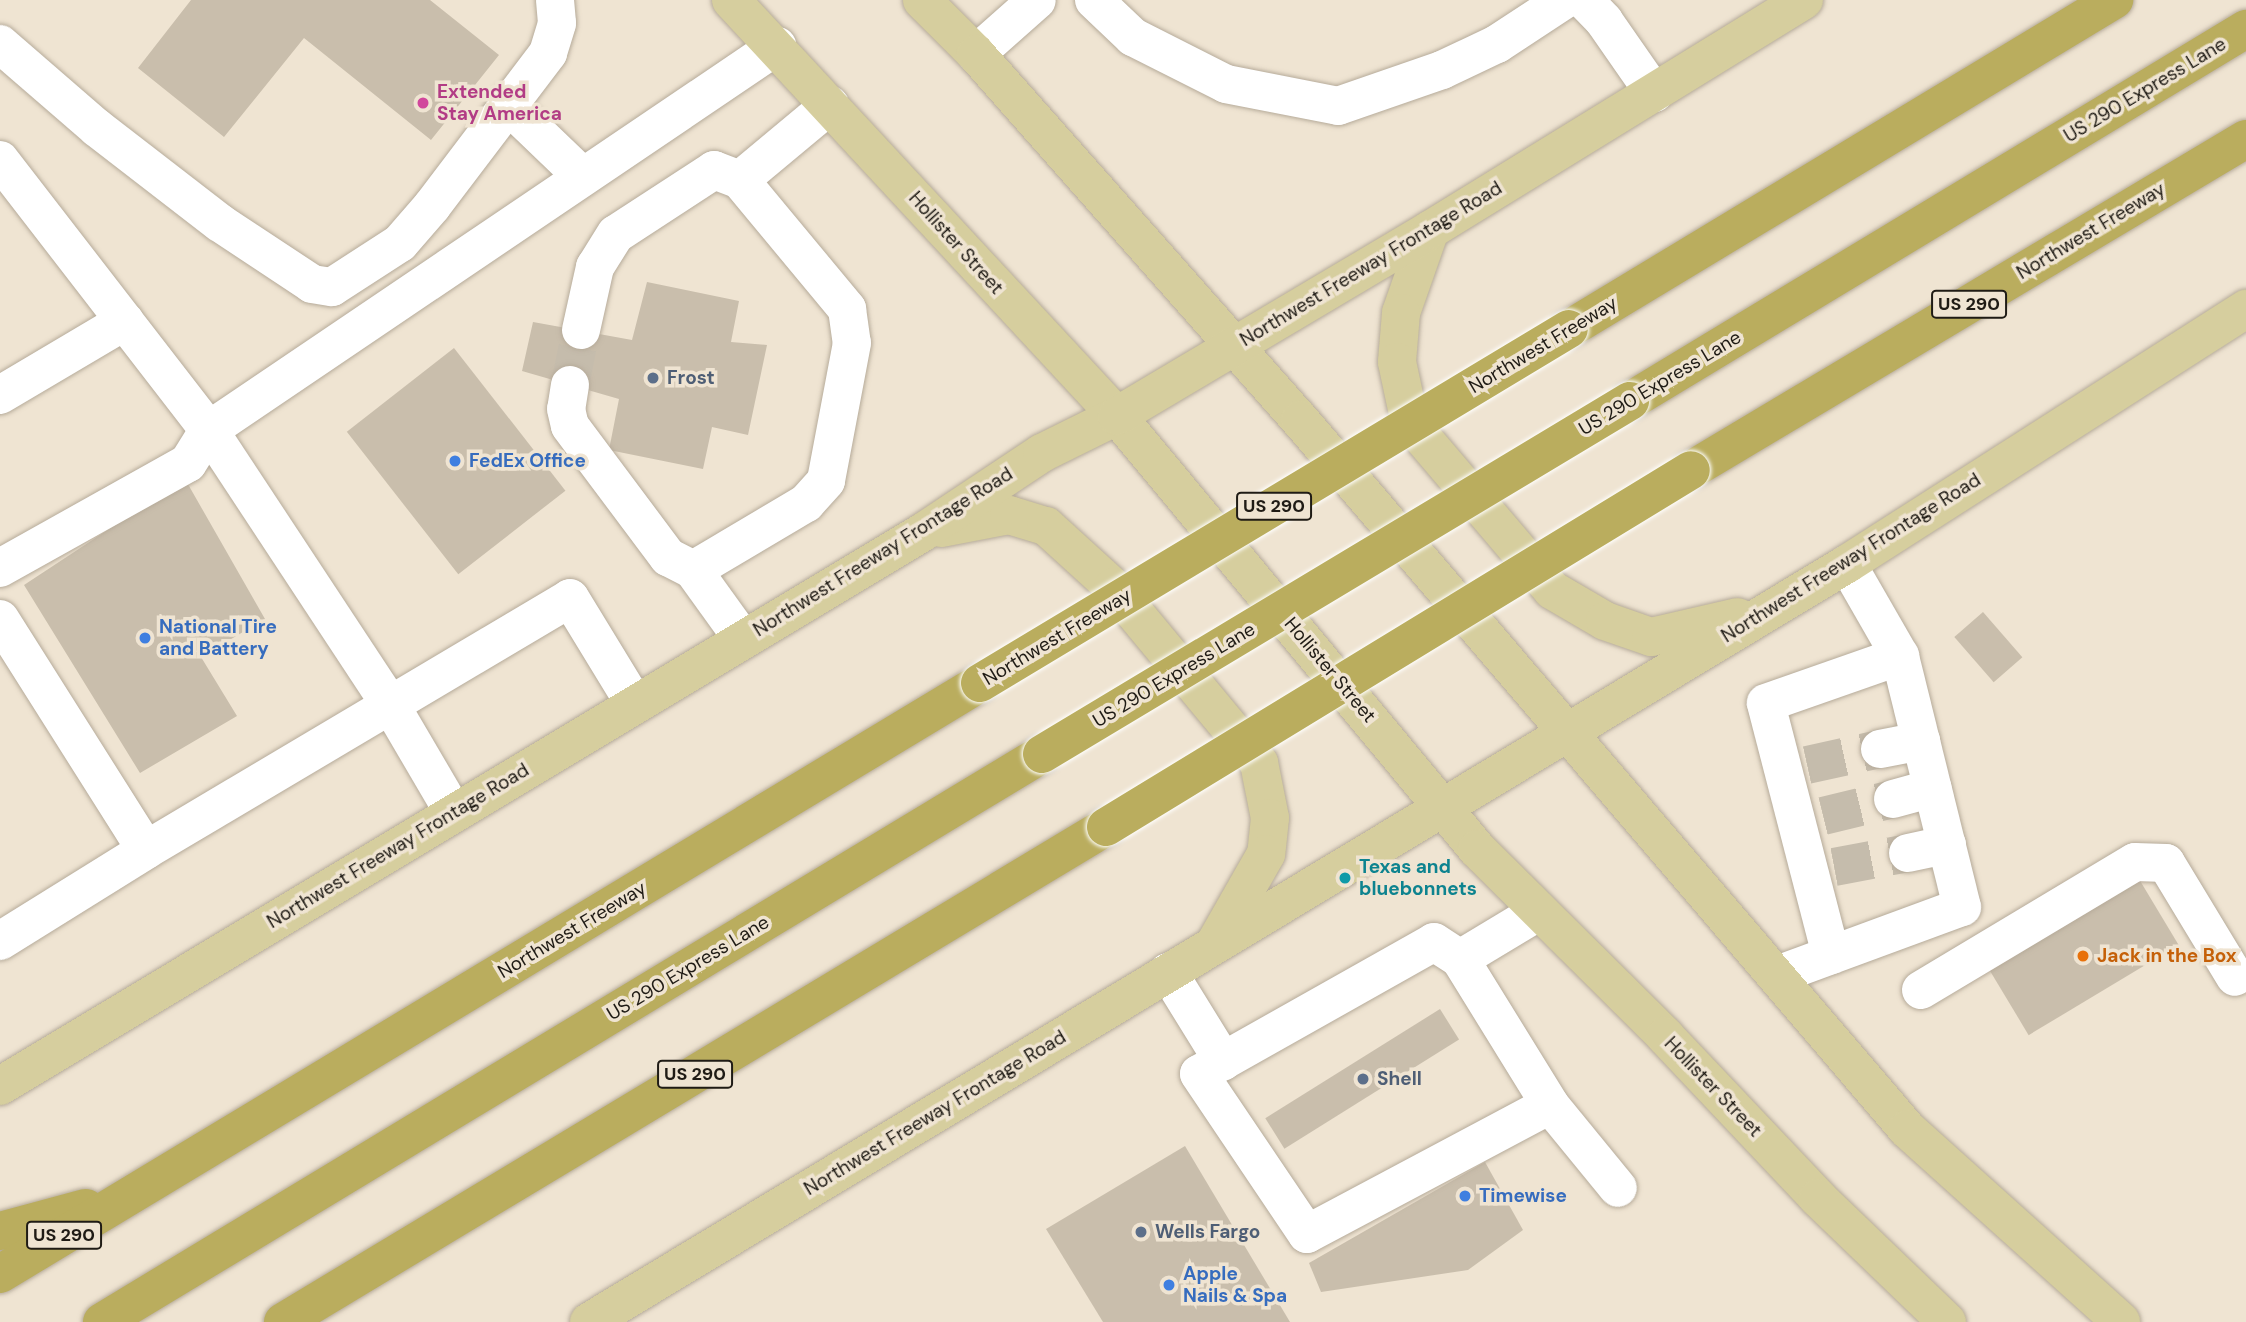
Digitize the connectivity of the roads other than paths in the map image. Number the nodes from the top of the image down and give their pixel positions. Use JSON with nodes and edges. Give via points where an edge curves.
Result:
{"nodes":[{"id":1,"x":555,"y":0,"type":"edge"},
{"id":2,"x":731,"y":0,"type":"edge"},
{"id":3,"x":922,"y":0,"type":"edge"},
{"id":4,"x":1037,"y":0,"type":"edge"},
{"id":5,"x":1094,"y":0,"type":"edge"},
{"id":6,"x":1564,"y":0,"type":"edge"},
{"id":7,"x":1584,"y":0,"type":"edge"},
{"id":8,"x":1804,"y":0,"type":"edge"},
{"id":9,"x":2114,"y":0,"type":"edge"},
{"id":10,"x":2246,"y":29,"type":"edge"},
{"id":11,"x":0,"y":44,"type":"edge"},
{"id":12,"x":777,"y":46,"type":"junction"},
{"id":13,"x":976,"y":54,"type":"junction"},
{"id":14,"x":1654,"y":93,"type":"junction"},
{"id":15,"x":508,"y":104,"type":"junction"},
{"id":16,"x":830,"y":105,"type":"junction"},
{"id":17,"x":2246,"y":139,"type":"edge"},
{"id":18,"x":0,"y":160,"type":"edge"},
{"id":19,"x":583,"y":177,"type":"junction"},
{"id":20,"x":740,"y":180,"type":"junction"},
{"id":21,"x":1430,"y":230,"type":"junction"},
{"id":22,"x":2246,"y":309,"type":"edge"},
{"id":23,"x":125,"y":321,"type":"junction"},
{"id":24,"x":581,"y":330,"type":"tunnel mouth"},
{"id":25,"x":1232,"y":346,"type":"junction"},
{"id":26,"x":570,"y":385,"type":"tunnel mouth"},
{"id":27,"x":0,"y":395,"type":"edge"},
{"id":28,"x":1117,"y":416,"type":"junction"},
{"id":29,"x":209,"y":430,"type":"junction"},
{"id":30,"x":923,"y":532,"type":"junction"},
{"id":31,"x":1847,"y":564,"type":"junction"},
{"id":32,"x":0,"y":568,"type":"edge"},
{"id":33,"x":693,"y":570,"type":"junction"},
{"id":34,"x":1767,"y":610,"type":"junction"},
{"id":35,"x":0,"y":619,"type":"edge"},
{"id":36,"x":742,"y":638,"type":"junction"},
{"id":37,"x":1900,"y":656,"type":"junction"},
{"id":38,"x":634,"y":703,"type":"junction"},
{"id":39,"x":390,"y":704,"type":"junction"},
{"id":40,"x":1568,"y":731,"type":"junction"},
{"id":41,"x":1921,"y":741,"type":"junction"},
{"id":42,"x":1880,"y":749,"type":"tunnel mouth"},
{"id":43,"x":1933,"y":788,"type":"junction"},
{"id":44,"x":1893,"y":799,"type":"tunnel mouth"},
{"id":45,"x":1441,"y":811,"type":"junction"},
{"id":46,"x":454,"y":813,"type":"junction"},
{"id":47,"x":1947,"y":845,"type":"junction"},
{"id":48,"x":146,"y":850,"type":"junction"},
{"id":49,"x":1908,"y":853,"type":"tunnel mouth"},
{"id":50,"x":1538,"y":912,"type":"junction"},
{"id":51,"x":0,"y":941,"type":"edge"},
{"id":52,"x":1216,"y":942,"type":"junction"},
{"id":53,"x":1831,"y":955,"type":"junction"},
{"id":54,"x":1460,"y":959,"type":"junction"},
{"id":55,"x":1168,"y":972,"type":"junction"},
{"id":56,"x":1777,"y":975,"type":"junction"},
{"id":57,"x":2235,"y":976,"type":"dead end"},
{"id":58,"x":1922,"y":990,"type":"dead end"},
{"id":59,"x":1223,"y":1060,"type":"junction"},
{"id":60,"x":0,"y":1086,"type":"edge"},
{"id":61,"x":1550,"y":1105,"type":"junction"},
{"id":62,"x":1618,"y":1188,"type":"dead end"},
{"id":63,"x":128,"y":1197,"type":"junction"},
{"id":64,"x":0,"y":1231,"type":"edge"},
{"id":65,"x":0,"y":1274,"type":"edge"},
{"id":66,"x":102,"y":1322,"type":"edge"},
{"id":67,"x":283,"y":1322,"type":"edge"},
{"id":68,"x":589,"y":1322,"type":"edge"},
{"id":69,"x":1947,"y":1322,"type":"edge"},
{"id":70,"x":2121,"y":1322,"type":"edge"}],
"edges":[{"from":1,"to":15,"type":"lane","via":[[557,23],[548,53]]},
{"from":2,"to":12,"type":"main road","name":"Hollister Street"},
{"from":3,"to":13,"type":"main road"},
{"from":4,"to":13,"type":"lane"},
{"from":5,"to":6,"type":"lane","via":[[1133,37],[1226,84],[1338,106],[1442,70],[1497,44]]},
{"from":7,"to":14,"type":"lane"},
{"from":8,"to":14,"type":"main road","name":"Northwest Freeway Frontage Road"},
{"from":9,"to":63,"type":"highway","name":"Northwest Freeway","number":"US 290","bridge":true},
{"from":10,"to":66,"type":"highway","name":"US 290 Express Lane","bridge":true},
{"from":11,"to":15,"type":"lane","via":[[97,128],[220,223],[312,284],[332,287],[400,243]]},
{"from":12,"to":16,"type":"main road","name":"Hollister Street"},
{"from":12,"to":19,"type":"lane"},
{"from":13,"to":25,"type":"main road"},
{"from":14,"to":21,"type":"main road","name":"Northwest Freeway Frontage Road"},
{"from":15,"to":19,"type":"lane"},
{"from":16,"to":20,"type":"lane"},
{"from":16,"to":28,"type":"main road","name":"Hollister Street"},
{"from":17,"to":67,"type":"highway","name":"Northwest Freeway","number":"US 290","bridge":true},
{"from":18,"to":23,"type":"lane"},
{"from":19,"to":29,"type":"lane"},
{"from":20,"to":24,"type":"lane","via":[[714,170],[616,234],[595,267]]},
{"from":20,"to":33,"type":"lane","via":[[847,309],[852,343],[826,481],[818,494]]},
{"from":21,"to":25,"type":"main road","name":"Northwest Freeway Frontage Road"},
{"from":21,"to":34,"type":"main road","via":[[1401,313],[1397,362],[1410,423],[1552,590],[1605,621],[1651,637]]},
{"from":22,"to":31,"type":"main road","name":"Northwest Freeway Frontage Road"},
{"from":23,"to":27,"type":"lane"},
{"from":23,"to":29,"type":"lane"},
{"from":25,"to":28,"type":"main road","name":"Northwest Freeway Frontage Road"},
{"from":25,"to":40,"type":"main road"},
{"from":26,"to":33,"type":"lane","via":[[566,409],[570,426],[668,557]]},
{"from":28,"to":30,"type":"main road","name":"Northwest Freeway Frontage Road","via":[[1042,453]]},
{"from":28,"to":45,"type":"main road","name":"Hollister Street","via":[[1389,740]]},
{"from":29,"to":32,"type":"lane","via":[[188,463]]},
{"from":29,"to":39,"type":"lane"},
{"from":30,"to":36,"type":"main road","name":"Northwest Freeway Frontage Road"},
{"from":30,"to":52,"type":"main road","via":[[1009,515],[1046,526],[1113,587],[1259,763],[1270,818],[1266,854]]},
{"from":31,"to":34,"type":"main road","name":"Northwest Freeway Frontage Road"},
{"from":31,"to":37,"type":"lane"},
{"from":33,"to":36,"type":"lane"},
{"from":34,"to":40,"type":"main road","name":"Northwest Freeway Frontage Road"},
{"from":35,"to":48,"type":"lane"},
{"from":36,"to":38,"type":"main road","name":"Northwest Freeway Frontage Road"},
{"from":37,"to":41,"type":"lane"},
{"from":37,"to":53,"type":"lane","via":[[1766,703],[1795,768],[1810,818],[1822,869]]},
{"from":38,"to":39,"type":"lane","via":[[570,598]]},
{"from":38,"to":46,"type":"main road","name":"Northwest Freeway Frontage Road"},
{"from":39,"to":46,"type":"lane"},
{"from":39,"to":48,"type":"lane"},
{"from":40,"to":45,"type":"main road","name":"Northwest Freeway Frontage Road"},
{"from":40,"to":56,"type":"main road"},
{"from":41,"to":42,"type":"lane"},
{"from":41,"to":43,"type":"lane"},
{"from":43,"to":44,"type":"lane"},
{"from":43,"to":47,"type":"lane"},
{"from":45,"to":50,"type":"main road","name":"Hollister Street"},
{"from":45,"to":52,"type":"main road","name":"Northwest Freeway Frontage Road"},
{"from":46,"to":60,"type":"main road","name":"Northwest Freeway Frontage Road"},
{"from":47,"to":49,"type":"lane"},
{"from":47,"to":53,"type":"lane","via":[[1962,907]]},
{"from":48,"to":51,"type":"lane"},
{"from":50,"to":54,"type":"lane"},
{"from":50,"to":69,"type":"main road","name":"Hollister Street"},
{"from":52,"to":55,"type":"main road","name":"Northwest Freeway Frontage Road"},
{"from":53,"to":56,"type":"lane"},
{"from":54,"to":59,"type":"lane","via":[[1434,942]]},
{"from":54,"to":61,"type":"lane"},
{"from":55,"to":59,"type":"lane"},
{"from":55,"to":68,"type":"main road","name":"Northwest Freeway Frontage Road"},
{"from":56,"to":70,"type":"main road","via":[[1907,1129]]},
{"from":57,"to":58,"type":"lane","via":[[2166,863],[2135,862]]},
{"from":59,"to":61,"type":"lane","via":[[1199,1074],[1307,1234]]},
{"from":61,"to":62,"type":"lane"},
{"from":63,"to":64,"type":"highway"},
{"from":63,"to":65,"type":"highway","name":"Northwest Freeway","number":"US 290"}]}
